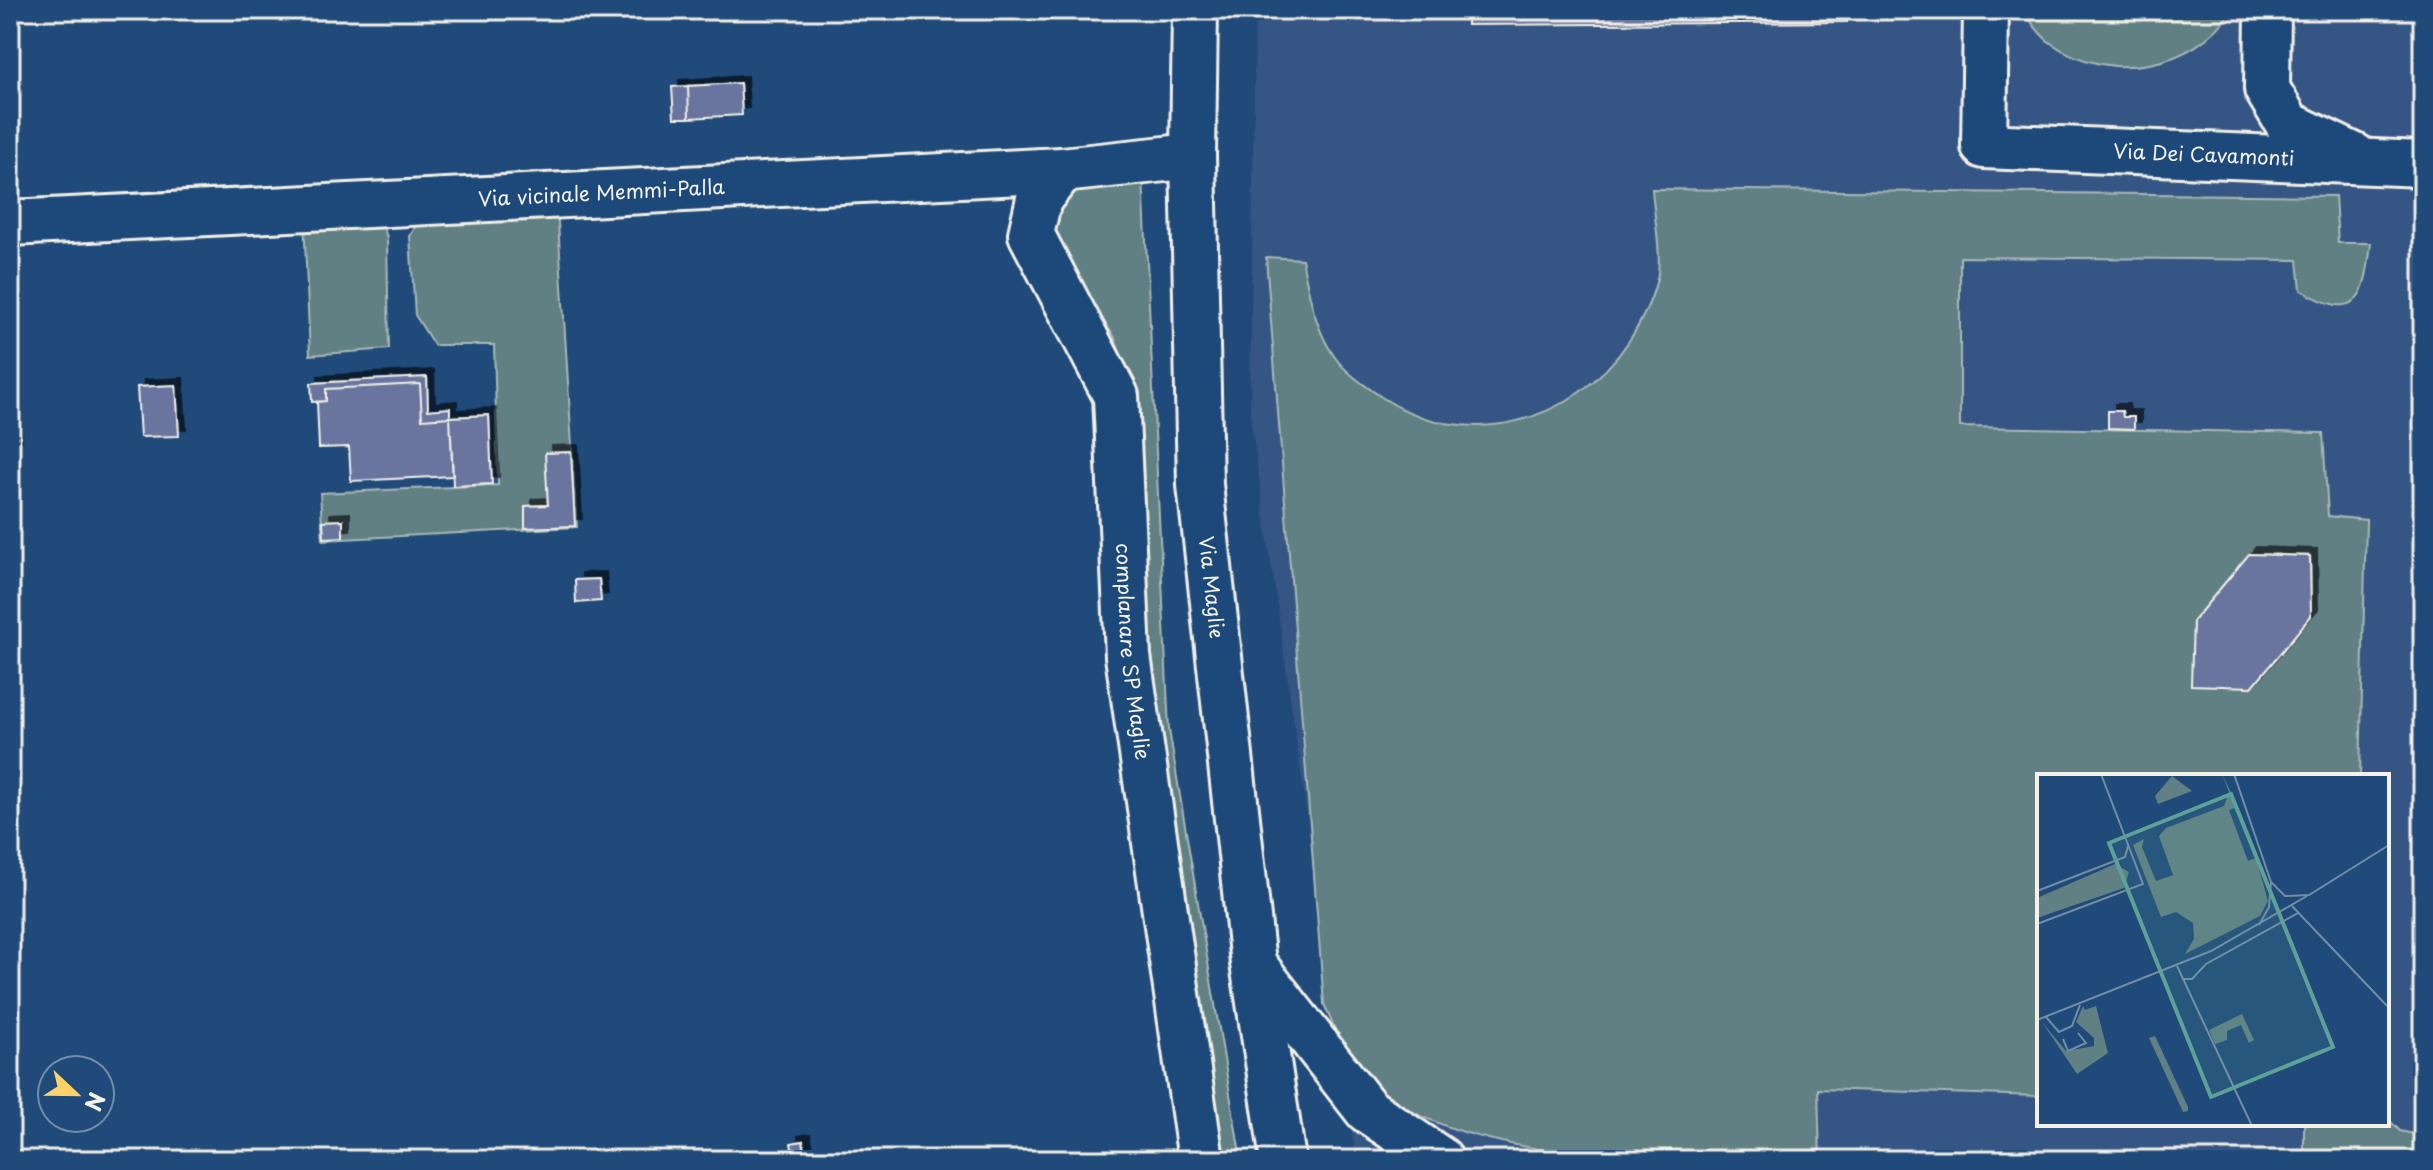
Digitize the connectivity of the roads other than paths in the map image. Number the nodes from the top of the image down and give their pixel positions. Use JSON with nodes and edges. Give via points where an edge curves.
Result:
{"nodes":[{"id":1,"x":1195,"y":10,"type":"edge"},
{"id":2,"x":1986,"y":10,"type":"edge"},
{"id":3,"x":2268,"y":10,"type":"edge"},
{"id":4,"x":1193,"y":156,"type":"junction"},
{"id":5,"x":2372,"y":164,"type":"junction"},
{"id":6,"x":2423,"y":164,"type":"edge"},
{"id":7,"x":1062,"y":170,"type":"junction"},
{"id":8,"x":10,"y":223,"type":"edge"},
{"id":9,"x":1253,"y":963,"type":"junction"},
{"id":10,"x":1201,"y":1160,"type":"edge"},
{"id":11,"x":1283,"y":1160,"type":"edge"},
{"id":12,"x":1441,"y":1160,"type":"edge"}],
"edges":[{"from":1,"to":4,"type":"street","name":"Via Maglie"},
{"from":2,"to":5,"type":"street","name":"Via Dei Cavamonti","via":[[1984,146]]},
{"from":3,"to":5,"type":"street","via":[[2267,89],[2288,124]]},
{"from":4,"to":7,"type":"street","name":"Via vicinale Memmi-Palla"},
{"from":4,"to":9,"type":"street","name":"Via Maglie","via":[[1200,485]]},
{"from":5,"to":6,"type":"street","name":"Via Dei Cavamonti"},
{"from":7,"to":8,"type":"street","name":"Via vicinale Memmi-Palla"},
{"from":7,"to":10,"type":"street","name":"complanare SP Maglie","via":[[1039,199],[1031,234],[1116,396],[1128,656]]},
{"from":9,"to":11,"type":"street","name":"Via Maglie"},
{"from":9,"to":12,"type":"street","via":[[1367,1110]]}]}
